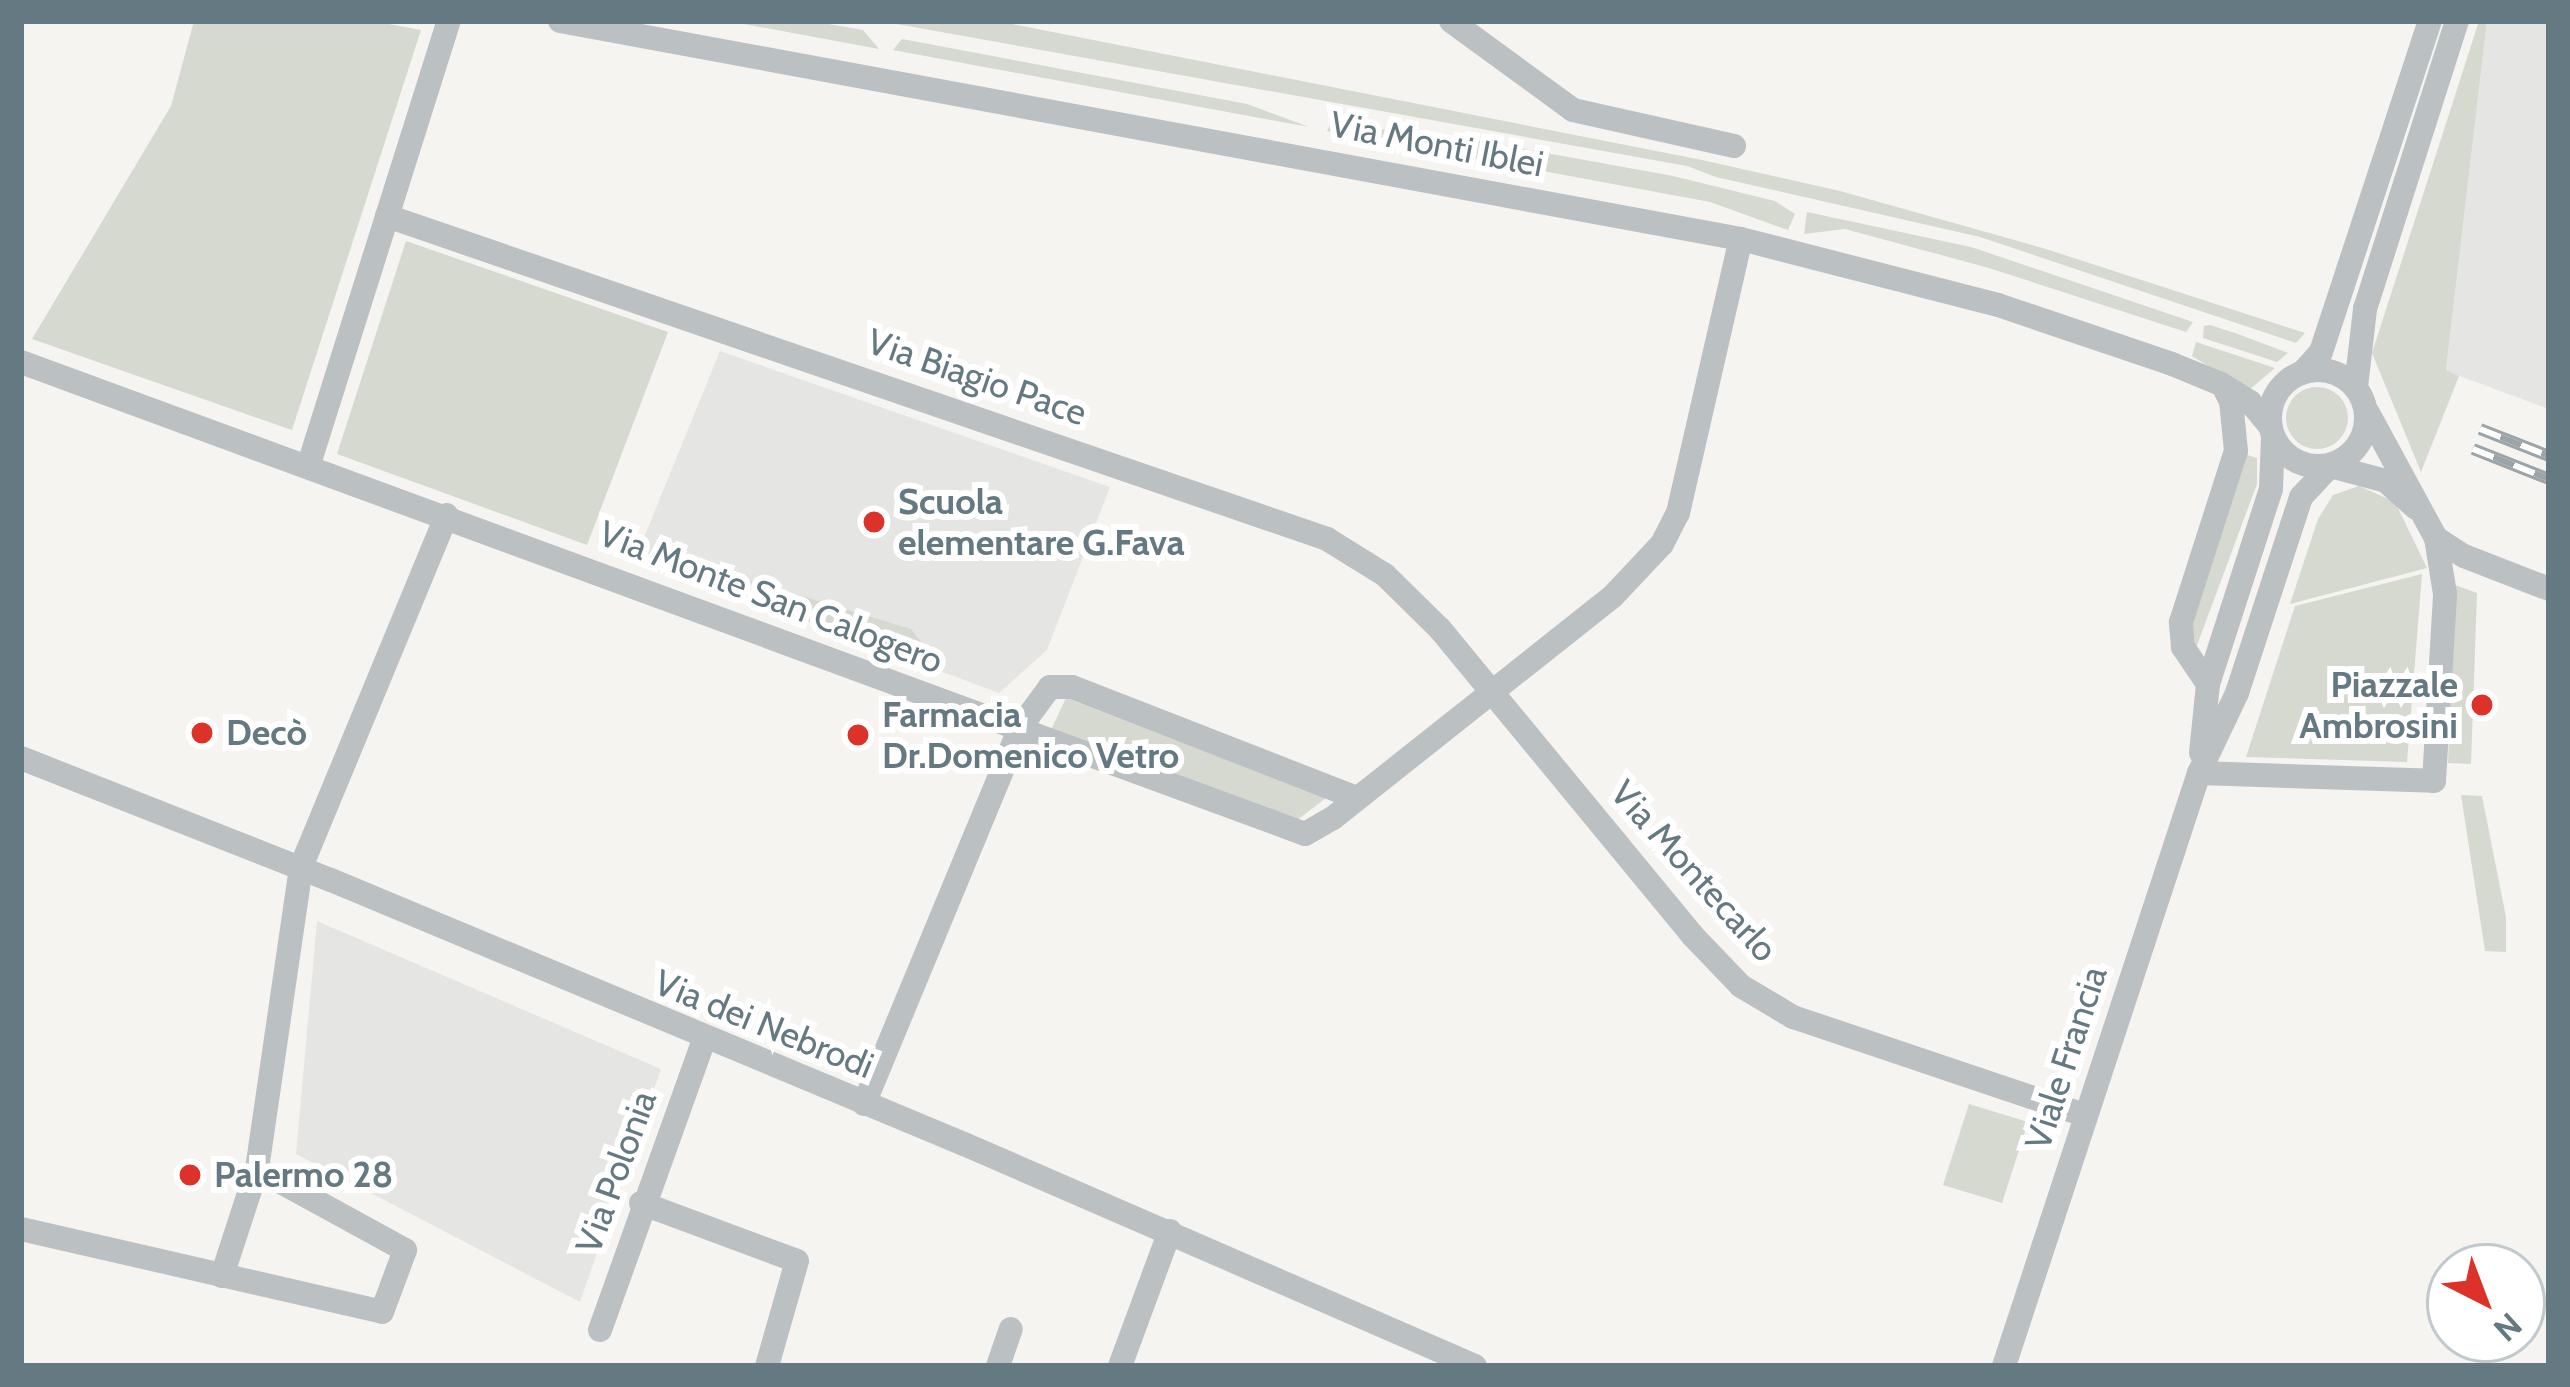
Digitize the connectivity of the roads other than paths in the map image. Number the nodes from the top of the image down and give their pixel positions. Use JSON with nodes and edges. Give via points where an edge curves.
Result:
{"nodes":[{"id":1,"x":449,"y":21,"type":"edge"},
{"id":2,"x":560,"y":21,"type":"edge"},
{"id":3,"x":1450,"y":21,"type":"edge"},
{"id":4,"x":2430,"y":21,"type":"edge"},
{"id":5,"x":2458,"y":21,"type":"edge"},
{"id":6,"x":1734,"y":146,"type":"dead end"},
{"id":7,"x":387,"y":216,"type":"junction"},
{"id":8,"x":1741,"y":239,"type":"junction"},
{"id":9,"x":21,"y":362,"type":"edge"},
{"id":10,"x":2302,"y":373,"type":"junction"},
{"id":11,"x":2221,"y":384,"type":"junction"},
{"id":12,"x":2361,"y":397,"type":"junction"},
{"id":13,"x":2272,"y":431,"type":"junction"},
{"id":14,"x":309,"y":464,"type":"junction"},
{"id":15,"x":2330,"y":466,"type":"junction"},
{"id":16,"x":2416,"y":508,"type":"junction"},
{"id":17,"x":447,"y":515,"type":"junction"},
{"id":18,"x":2436,"y":538,"type":"junction"},
{"id":19,"x":2549,"y":589,"type":"edge"},
{"id":20,"x":2208,"y":684,"type":"junction"},
{"id":21,"x":1493,"y":691,"type":"junction"},
{"id":22,"x":1019,"y":729,"type":"junction"},
{"id":23,"x":21,"y":758,"type":"edge"},
{"id":24,"x":2199,"y":773,"type":"junction"},
{"id":25,"x":1358,"y":798,"type":"junction"},
{"id":26,"x":301,"y":867,"type":"junction"},
{"id":27,"x":704,"y":1039,"type":"junction"},
{"id":28,"x":864,"y":1104,"type":"junction"},
{"id":29,"x":2085,"y":1114,"type":"junction"},
{"id":30,"x":257,"y":1169,"type":"junction"},
{"id":31,"x":641,"y":1203,"type":"junction"},
{"id":32,"x":21,"y":1229,"type":"edge"},
{"id":33,"x":1170,"y":1232,"type":"junction"},
{"id":34,"x":222,"y":1276,"type":"junction"},
{"id":35,"x":1011,"y":1329,"type":"dead end"},
{"id":36,"x":600,"y":1330,"type":"dead end"},
{"id":37,"x":767,"y":1366,"type":"edge"},
{"id":38,"x":998,"y":1366,"type":"edge"},
{"id":39,"x":1120,"y":1366,"type":"edge"},
{"id":40,"x":1475,"y":1366,"type":"edge"},
{"id":41,"x":2004,"y":1366,"type":"edge"}],
"edges":[{"from":1,"to":7,"type":"street"},
{"from":2,"to":8,"type":"street","name":"Via Monti Iblei"},
{"from":3,"to":6,"type":"street","via":[[1573,110]]},
{"from":4,"to":10,"type":"street","via":[[2320,352]]},
{"from":5,"to":12,"type":"street","via":[[2365,309]]},
{"from":7,"to":14,"type":"street"},
{"from":7,"to":21,"type":"street","name":"Via Biagio Pace","via":[[1294,524],[1384,574]]},
{"from":8,"to":11,"type":"street","name":"Via Monti Iblei","via":[[1997,305]]},
{"from":8,"to":21,"type":"street","name":"Via Monte San Calogero","via":[[1688,475],[1662,544],[1613,596]]},
{"from":9,"to":14,"type":"street","name":"Via Monte San Calogero"},
{"from":10,"to":12,"type":"street","via":[[2326,370]]},
{"from":10,"to":13,"type":"street","via":[[2280,388]]},
{"from":11,"to":13,"type":"street","name":"Via Monti Iblei"},
{"from":11,"to":20,"type":"street","via":[[2231,401],[2236,451],[2181,622],[2182,647]]},
{"from":12,"to":15,"type":"street","via":[[2361,442]]},
{"from":12,"to":16,"type":"street"},
{"from":13,"to":15,"type":"street","via":[[2296,462]]},
{"from":13,"to":20,"type":"street","name":"Viale Francia","via":[[2271,489]]},
{"from":14,"to":17,"type":"street","name":"Via Monte San Calogero"},
{"from":15,"to":16,"type":"street","via":[[2386,481]]},
{"from":15,"to":24,"type":"street","name":"Viale Francia","via":[[2301,497],[2236,693]]},
{"from":16,"to":18,"type":"street"},
{"from":17,"to":22,"type":"street","name":"Via Monte San Calogero"},
{"from":17,"to":26,"type":"street"},
{"from":18,"to":19,"type":"street"},
{"from":18,"to":24,"type":"street","via":[[2445,594],[2434,781]]},
{"from":20,"to":24,"type":"street","name":"Viale Francia"},
{"from":21,"to":25,"type":"street","name":"Via Monte San Calogero"},
{"from":21,"to":29,"type":"street","name":"Via Montecarlo","via":[[1742,986],[1792,1017]]},
{"from":22,"to":25,"type":"street","name":"Via Monte San Calogero","via":[[1297,832],[1316,830]]},
{"from":22,"to":25,"type":"street","via":[[1036,700],[1061,684]]},
{"from":22,"to":28,"type":"street"},
{"from":23,"to":26,"type":"street","name":"Via dei Nebrodi"},
{"from":24,"to":29,"type":"street","name":"Viale Francia"},
{"from":26,"to":27,"type":"street","name":"Via dei Nebrodi"},
{"from":26,"to":30,"type":"street"},
{"from":27,"to":28,"type":"street","name":"Via dei Nebrodi"},
{"from":27,"to":31,"type":"street","name":"Via Polonia"},
{"from":28,"to":33,"type":"street","name":"Via dei Nebrodi"},
{"from":29,"to":41,"type":"street","name":"Viale Francia"},
{"from":30,"to":34,"type":"street"},
{"from":30,"to":34,"type":"street","via":[[405,1250],[382,1312]]},
{"from":31,"to":36,"type":"street","name":"Via Polonia"},
{"from":31,"to":37,"type":"street","via":[[797,1261]]},
{"from":32,"to":34,"type":"street"},
{"from":33,"to":39,"type":"street"},
{"from":33,"to":40,"type":"street","name":"Via dei Nebrodi"},
{"from":35,"to":38,"type":"street"}]}
